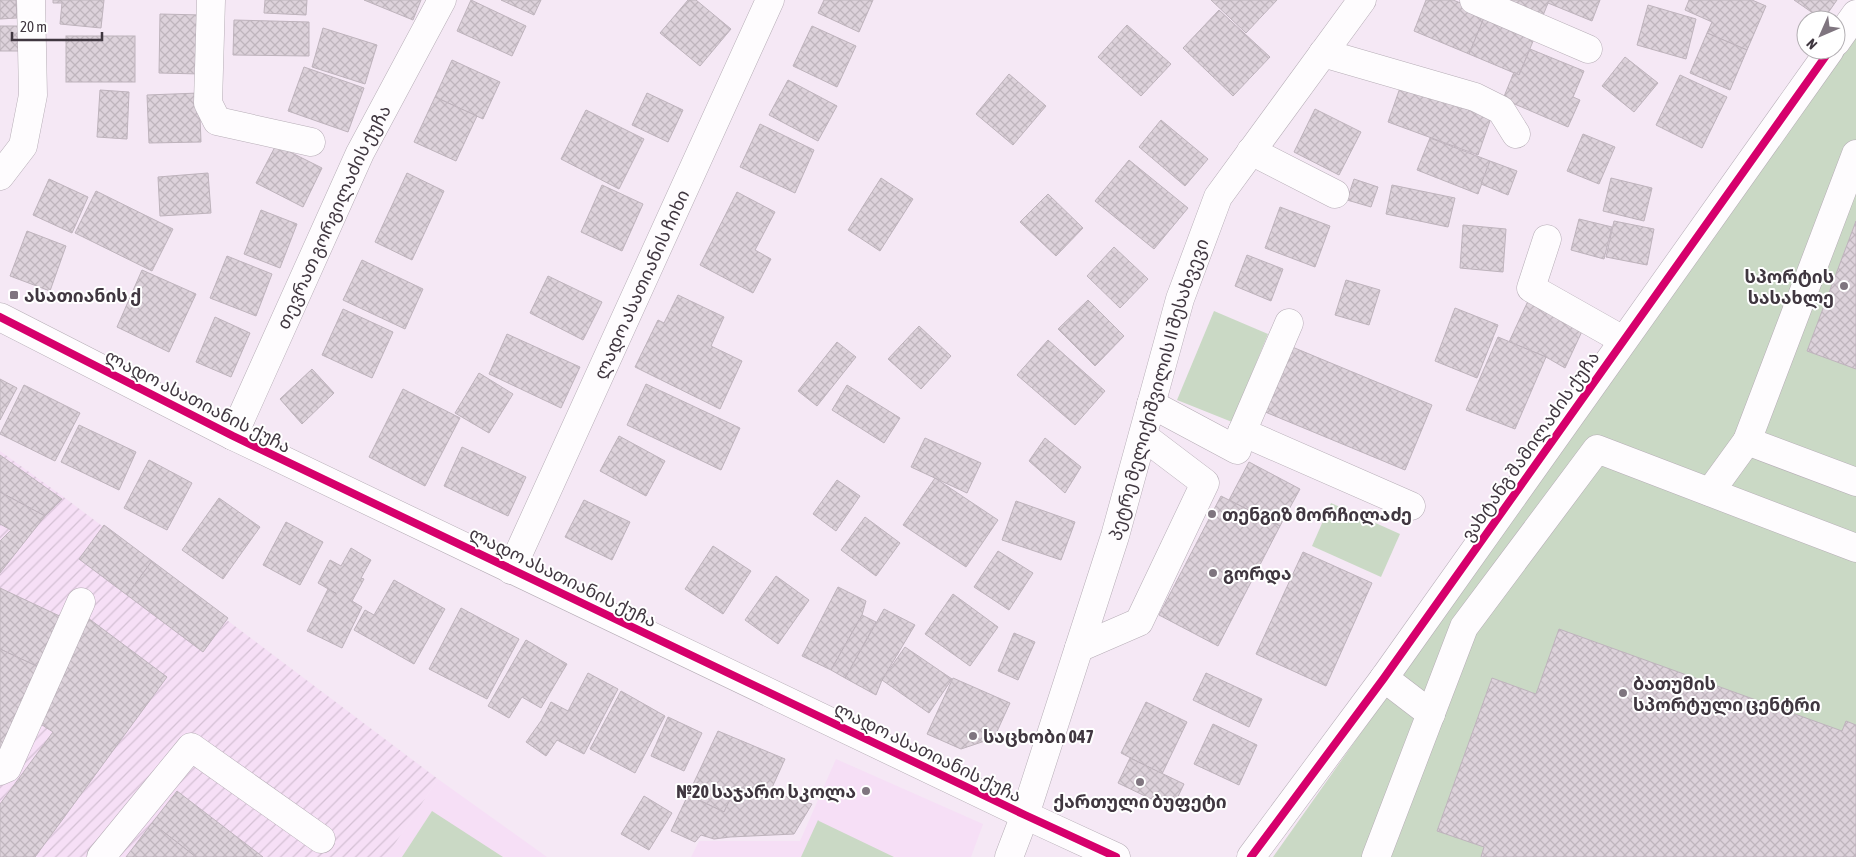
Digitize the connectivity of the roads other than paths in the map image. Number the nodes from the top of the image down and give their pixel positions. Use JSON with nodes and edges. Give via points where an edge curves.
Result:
{"nodes":[{"id":1,"x":30,"y":0,"type":"edge"},
{"id":2,"x":211,"y":0,"type":"edge"},
{"id":3,"x":442,"y":0,"type":"edge"},
{"id":4,"x":770,"y":0,"type":"edge"},
{"id":5,"x":1362,"y":0,"type":"edge"},
{"id":6,"x":1474,"y":0,"type":"edge"},
{"id":7,"x":1856,"y":14,"type":"edge"},
{"id":8,"x":1846,"y":28,"type":"edge"},
{"id":9,"x":1588,"y":50,"type":"dead end"},
{"id":10,"x":1323,"y":53,"type":"junction"},
{"id":11,"x":1823,"y":60,"type":"edge"},
{"id":12,"x":1516,"y":134,"type":"dead end"},
{"id":13,"x":311,"y":142,"type":"dead end"},
{"id":14,"x":1250,"y":151,"type":"junction"},
{"id":15,"x":1856,"y":154,"type":"edge"},
{"id":16,"x":0,"y":176,"type":"edge"},
{"id":17,"x":1335,"y":194,"type":"dead end"},
{"id":18,"x":1547,"y":239,"type":"dead end"},
{"id":19,"x":0,"y":317,"type":"edge"},
{"id":20,"x":1289,"y":323,"type":"dead end"},
{"id":21,"x":1624,"y":340,"type":"junction"},
{"id":22,"x":1152,"y":404,"type":"junction"},
{"id":23,"x":1242,"y":432,"type":"junction"},
{"id":24,"x":232,"y":436,"type":"junction"},
{"id":25,"x":1143,"y":436,"type":"junction"},
{"id":26,"x":1747,"y":441,"type":"junction"},
{"id":27,"x":1856,"y":482,"type":"edge"},
{"id":28,"x":1710,"y":492,"type":"junction"},
{"id":29,"x":1411,"y":506,"type":"dead end"},
{"id":30,"x":1856,"y":548,"type":"edge"},
{"id":31,"x":511,"y":570,"type":"junction"},
{"id":32,"x":81,"y":602,"type":"dead end"},
{"id":33,"x":1079,"y":648,"type":"junction"},
{"id":34,"x":1384,"y":678,"type":"junction"},
{"id":35,"x":1431,"y":714,"type":"junction"},
{"id":36,"x":0,"y":771,"type":"edge"},
{"id":37,"x":1025,"y":815,"type":"junction"},
{"id":38,"x":321,"y":839,"type":"dead end"},
{"id":39,"x":101,"y":857,"type":"edge"},
{"id":40,"x":1009,"y":857,"type":"edge"},
{"id":41,"x":1116,"y":857,"type":"edge"},
{"id":42,"x":1251,"y":857,"type":"edge"},
{"id":43,"x":1376,"y":857,"type":"edge"}],
"edges":[{"from":1,"to":16,"type":"street","via":[[33,95],[23,146]]},
{"from":2,"to":13,"type":"street","via":[[208,103],[217,121]]},
{"from":3,"to":24,"type":"street","name":"თევრათ გორგილაძის ქუჩა","via":[[360,153]]},
{"from":4,"to":31,"type":"street","name":"ლადო ასათიანის ჩიხი"},
{"from":5,"to":10,"type":"street","name":"პეტრე მელიქიშვილის II შესახვევი"},
{"from":6,"to":9,"type":"street"},
{"from":7,"to":8,"type":"street"},
{"from":10,"to":12,"type":"street","via":[[1476,97],[1501,110]]},
{"from":10,"to":14,"type":"street","name":"პეტრე მელიქიშვილის II შესახვევი"},
{"from":11,"to":21,"type":"street","name":"ვახტანგ შამილაძის ქუჩა"},
{"from":14,"to":17,"type":"street"},
{"from":14,"to":22,"type":"street","name":"პეტრე მელიქიშვილის II შესახვევი","via":[[1218,197],[1180,299]]},
{"from":15,"to":26,"type":"street"},
{"from":18,"to":21,"type":"street","via":[[1531,288]]},
{"from":19,"to":24,"type":"street","name":"ლადო ასათიანის ქუჩა"},
{"from":20,"to":23,"type":"street"},
{"from":21,"to":34,"type":"street","name":"ვახტანგ შამილაძის ქუჩა"},
{"from":22,"to":23,"type":"street","via":[[1236,450]]},
{"from":22,"to":25,"type":"street","name":"პეტრე მელიქიშვილის II შესახვევი"},
{"from":23,"to":29,"type":"street"},
{"from":24,"to":31,"type":"street","name":"ლადო ასათიანის ქუჩა"},
{"from":25,"to":33,"type":"street","name":"პეტრე მელიქიშვილის II შესახვევი"},
{"from":25,"to":33,"type":"street","via":[[1205,483],[1139,622]]},
{"from":26,"to":27,"type":"street"},
{"from":26,"to":28,"type":"street"},
{"from":28,"to":30,"type":"street"},
{"from":28,"to":35,"type":"street","via":[[1597,449],[1464,627]]},
{"from":31,"to":37,"type":"street","name":"ლადო ასათიანის ქუჩა"},
{"from":32,"to":36,"type":"street","via":[[7,768]]},
{"from":33,"to":37,"type":"street","name":"პეტრე მელიქიშვილის II შესახვევი"},
{"from":34,"to":35,"type":"street"},
{"from":34,"to":42,"type":"street","name":"ვახტანგ შამილაძის ქუჩა"},
{"from":35,"to":43,"type":"street"},
{"from":37,"to":40,"type":"street","name":"პეტრე მელიქიშვილის II შესახვევი"},
{"from":37,"to":41,"type":"street","name":"ლადო ასათიანის ქუჩა"},
{"from":38,"to":39,"type":"street","via":[[191,747]]}]}
